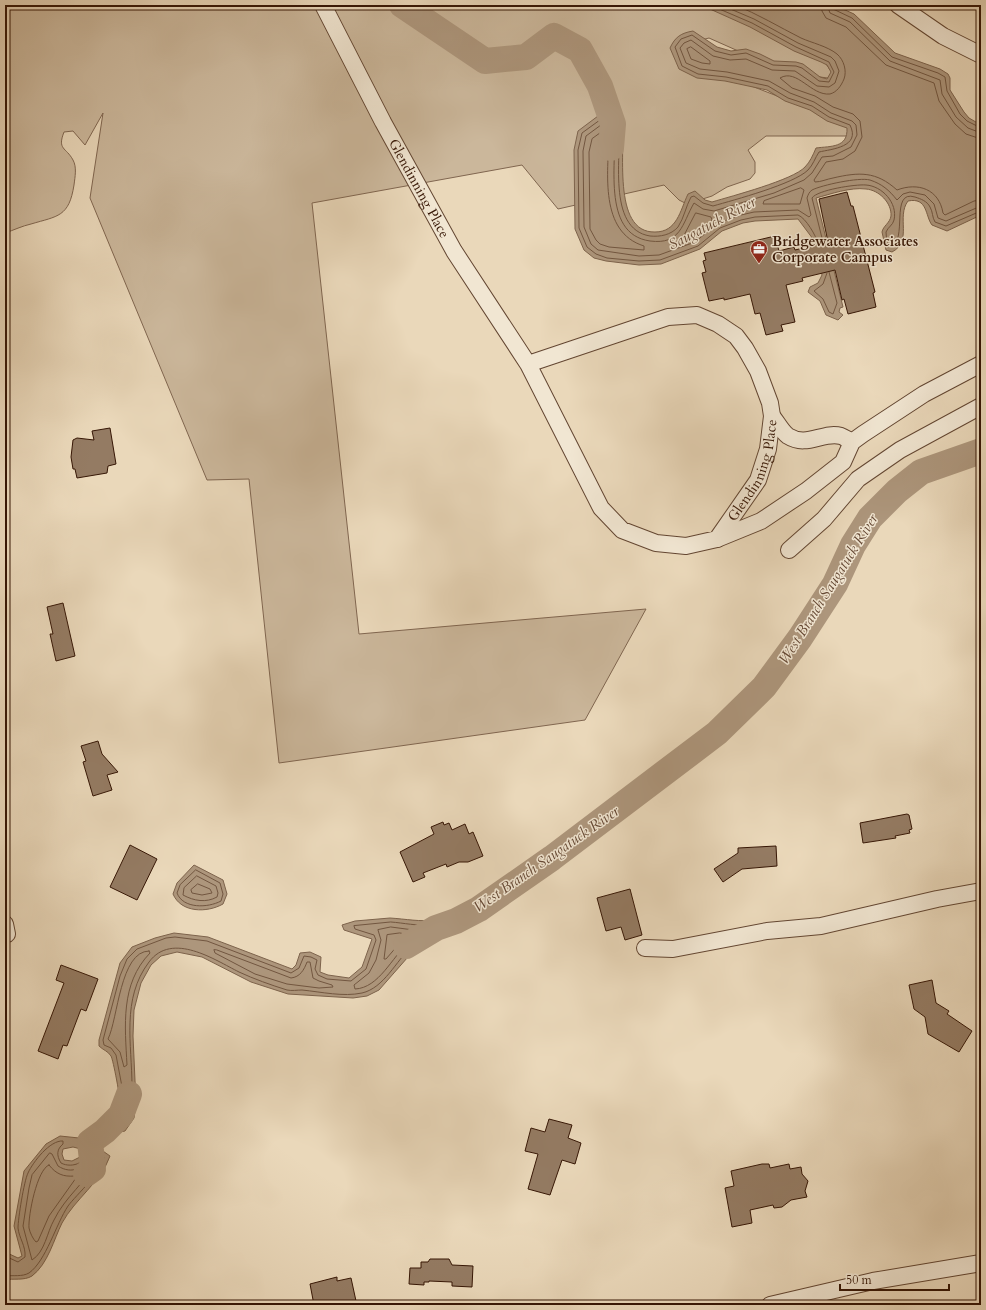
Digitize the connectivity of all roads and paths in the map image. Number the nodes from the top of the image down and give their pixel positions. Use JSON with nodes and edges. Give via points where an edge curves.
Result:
{"nodes":[{"id":1,"x":323,"y":5,"type":"edge"},
{"id":2,"x":898,"y":5,"type":"edge"},
{"id":3,"x":981,"y":55,"type":"edge"},
{"id":4,"x":528,"y":364,"type":"junction"},
{"id":5,"x":981,"y":364,"type":"edge"},
{"id":6,"x":981,"y":406,"type":"edge"},
{"id":7,"x":772,"y":416,"type":"junction"},
{"id":8,"x":852,"y":442,"type":"junction"},
{"id":9,"x":843,"y":462,"type":"junction"},
{"id":10,"x":858,"y":480,"type":"junction"},
{"id":11,"x":717,"y":539,"type":"junction"},
{"id":12,"x":789,"y":550,"type":"dead end"},
{"id":13,"x":981,"y":891,"type":"edge"},
{"id":14,"x":645,"y":948,"type":"dead end"},
{"id":15,"x":981,"y":1263,"type":"edge"},
{"id":16,"x":770,"y":1305,"type":"edge"}],
"edges":[{"from":1,"to":4,"type":"street","name":"Glendinning Place","via":[[383,122],[454,251]]},
{"from":2,"to":3,"type":"street","via":[[944,36]]},
{"from":4,"to":7,"type":"street","name":"Glendinning Place","via":[[668,317],[697,315],[718,324],[736,336],[745,348],[758,371]]},
{"from":4,"to":11,"type":"street","name":"Glendinning Place","via":[[602,508],[622,530],[656,542],[686,546]]},
{"from":5,"to":8,"type":"street","via":[[924,394]]},
{"from":6,"to":10,"type":"street","via":[[900,450]]},
{"from":7,"to":8,"type":"street","via":[[786,435],[796,440],[808,441],[831,435],[841,436]]},
{"from":7,"to":11,"type":"street","name":"Glendinning Place","via":[[768,449],[758,480]]},
{"from":8,"to":9,"type":"street"},
{"from":9,"to":10,"type":"street"},
{"from":9,"to":11,"type":"street","via":[[761,521]]},
{"from":10,"to":12,"type":"street","via":[[824,520]]},
{"from":13,"to":14,"type":"street","via":[[821,926],[767,931],[673,949]]},
{"from":15,"to":16,"type":"street","via":[[873,1281]]}]}
